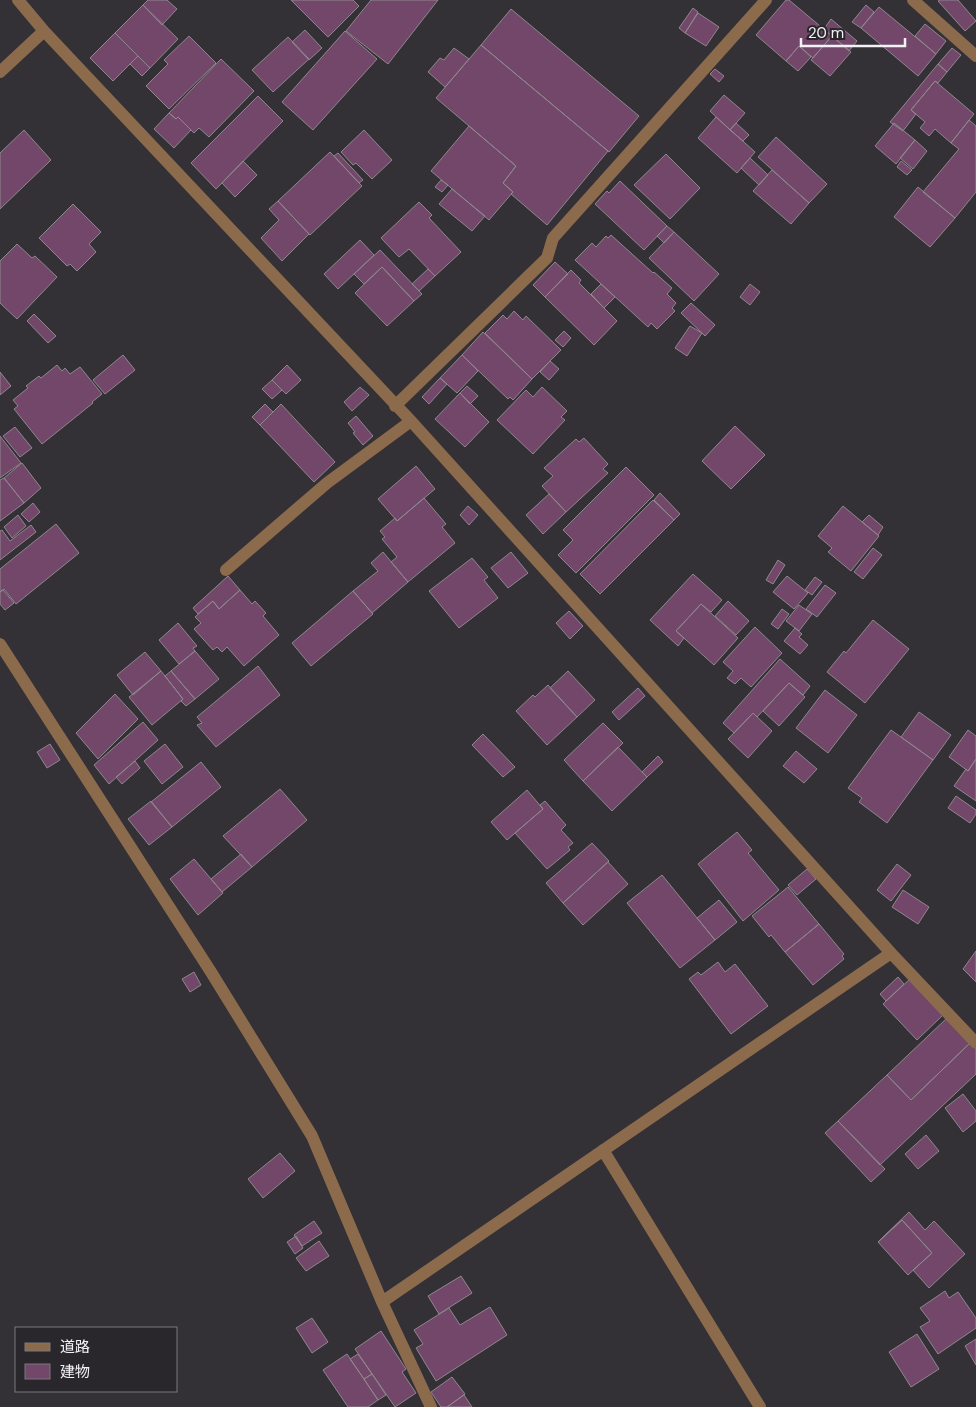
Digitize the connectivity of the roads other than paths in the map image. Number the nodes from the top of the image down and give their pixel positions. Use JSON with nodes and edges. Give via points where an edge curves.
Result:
{"nodes":[{"id":1,"x":18,"y":0,"type":"edge"},
{"id":2,"x":766,"y":0,"type":"edge"},
{"id":3,"x":913,"y":0,"type":"edge"},
{"id":4,"x":44,"y":31,"type":"junction"},
{"id":5,"x":976,"y":56,"type":"edge"},
{"id":6,"x":0,"y":72,"type":"edge"},
{"id":7,"x":395,"y":406,"type":"junction"},
{"id":8,"x":411,"y":421,"type":"junction"},
{"id":9,"x":226,"y":570,"type":"dead end"},
{"id":10,"x":0,"y":644,"type":"edge"},
{"id":11,"x":891,"y":953,"type":"junction"},
{"id":12,"x":976,"y":1043,"type":"edge"},
{"id":13,"x":603,"y":1150,"type":"junction"},
{"id":14,"x":382,"y":1302,"type":"junction"},
{"id":15,"x":431,"y":1407,"type":"edge"},
{"id":16,"x":760,"y":1407,"type":"edge"}],
"edges":[{"from":1,"to":4,"type":"street"},
{"from":2,"to":7,"type":"street","via":[[553,238],[547,258]]},
{"from":3,"to":5,"type":"street"},
{"from":4,"to":6,"type":"street"},
{"from":4,"to":7,"type":"street"},
{"from":7,"to":8,"type":"street"},
{"from":8,"to":9,"type":"street","via":[[327,483]]},
{"from":8,"to":11,"type":"street"},
{"from":10,"to":14,"type":"street","via":[[211,972],[312,1136]]},
{"from":11,"to":12,"type":"street"},
{"from":11,"to":13,"type":"street"},
{"from":13,"to":14,"type":"street"},
{"from":13,"to":16,"type":"street"},
{"from":14,"to":15,"type":"street"}]}
